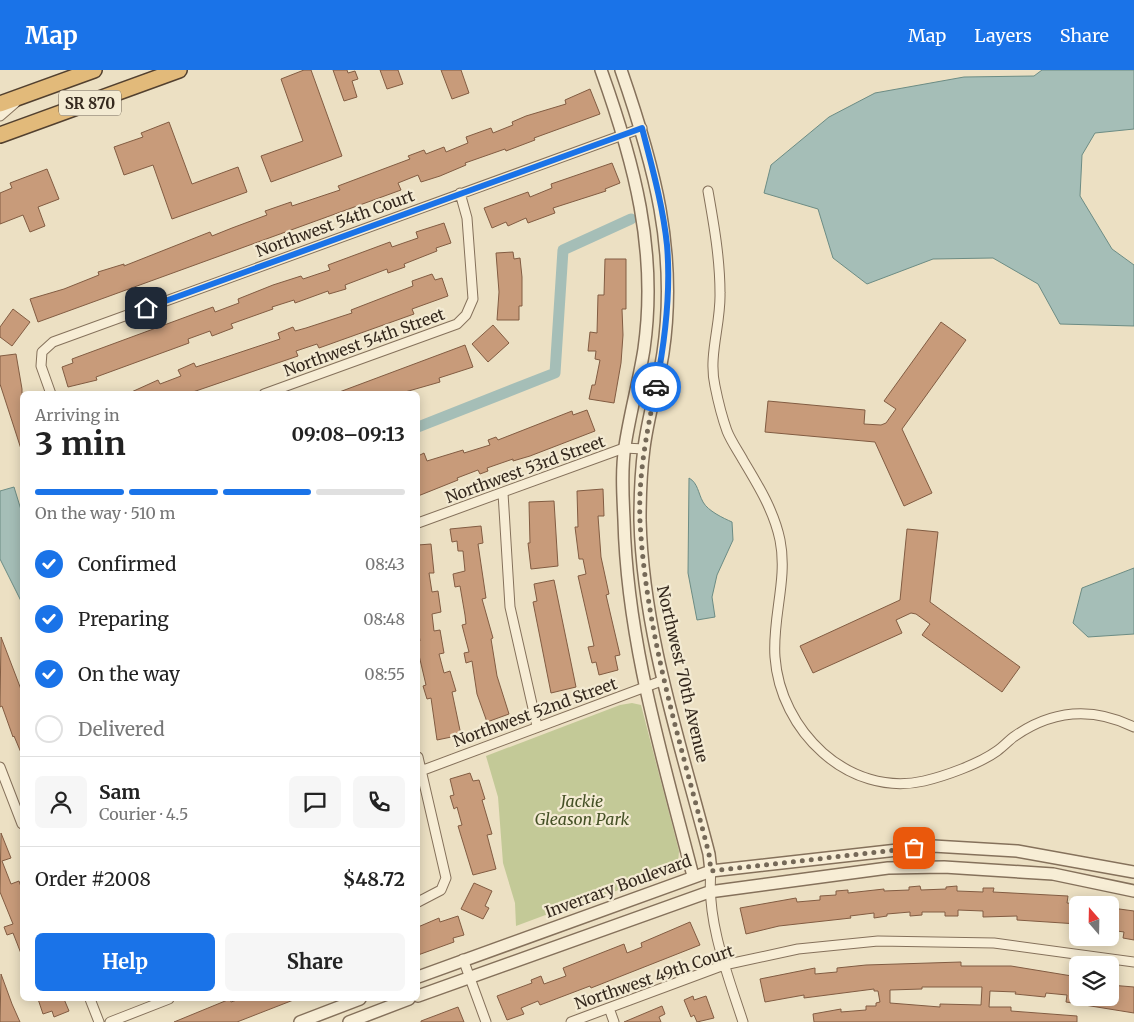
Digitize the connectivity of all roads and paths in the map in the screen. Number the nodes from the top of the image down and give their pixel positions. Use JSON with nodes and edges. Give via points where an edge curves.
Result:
{"nodes":[{"id":1,"x":94,"y":70,"type":"edge"},
{"id":2,"x":179,"y":70,"type":"edge"},
{"id":3,"x":601,"y":70,"type":"edge"},
{"id":4,"x":621,"y":70,"type":"edge"},
{"id":5,"x":23,"y":96,"type":"junction"},
{"id":6,"x":0,"y":104,"type":"edge"},
{"id":7,"x":0,"y":116,"type":"edge"},
{"id":8,"x":642,"y":128,"type":"junction"},
{"id":9,"x":624,"y":134,"type":"junction"},
{"id":10,"x":0,"y":135,"type":"edge"},
{"id":11,"x":708,"y":191,"type":"dead end"},
{"id":12,"x":460,"y":193,"type":"junction"},
{"id":13,"x":646,"y":316,"type":"junction"},
{"id":14,"x":665,"y":316,"type":"junction"},
{"id":15,"x":50,"y":391,"type":"edge"},
{"id":16,"x":272,"y":391,"type":"edge"},
{"id":17,"x":624,"y":448,"type":"junction"},
{"id":18,"x":644,"y":449,"type":"junction"},
{"id":19,"x":503,"y":493,"type":"junction"},
{"id":20,"x":420,"y":522,"type":"edge"},
{"id":21,"x":664,"y":680,"type":"junction"},
{"id":22,"x":645,"y":687,"type":"junction"},
{"id":23,"x":536,"y":726,"type":"junction"},
{"id":24,"x":1134,"y":727,"type":"edge"},
{"id":25,"x":0,"y":767,"type":"edge"},
{"id":26,"x":420,"y":771,"type":"edge"},
{"id":27,"x":420,"y":775,"type":"edge"},
{"id":28,"x":20,"y":796,"type":"edge"},
{"id":29,"x":12,"y":799,"type":"junction"},
{"id":30,"x":20,"y":819,"type":"edge"},
{"id":31,"x":711,"y":871,"type":"junction"},
{"id":32,"x":1134,"y":872,"type":"edge"},
{"id":33,"x":693,"y":876,"type":"junction"},
{"id":34,"x":1134,"y":891,"type":"edge"},
{"id":35,"x":709,"y":892,"type":"junction"},
{"id":36,"x":420,"y":901,"type":"edge"},
{"id":37,"x":463,"y":959,"type":"junction"},
{"id":38,"x":1134,"y":962,"type":"edge"},
{"id":39,"x":724,"y":965,"type":"junction"},
{"id":40,"x":420,"y":976,"type":"edge"},
{"id":41,"x":469,"y":976,"type":"junction"},
{"id":42,"x":420,"y":995,"type":"edge"},
{"id":43,"x":91,"y":1001,"type":"edge"},
{"id":44,"x":164,"y":1001,"type":"edge"},
{"id":45,"x":355,"y":1001,"type":"edge"},
{"id":46,"x":404,"y":1001,"type":"edge"},
{"id":47,"x":609,"y":1008,"type":"junction"},
{"id":48,"x":99,"y":1022,"type":"edge"},
{"id":49,"x":110,"y":1022,"type":"edge"},
{"id":50,"x":300,"y":1022,"type":"edge"},
{"id":51,"x":349,"y":1022,"type":"edge"},
{"id":52,"x":486,"y":1022,"type":"edge"},
{"id":53,"x":572,"y":1022,"type":"edge"},
{"id":54,"x":614,"y":1022,"type":"edge"},
{"id":55,"x":743,"y":1022,"type":"edge"}],
"edges":[{"from":1,"to":5,"type":"highway","number":"SR 870"},
{"from":2,"to":10,"type":"highway","number":"SR 870"},
{"from":3,"to":9,"type":"street","name":"Northwest 70th Avenue"},
{"from":4,"to":8,"type":"street","name":"Northwest 70th Avenue"},
{"from":5,"to":6,"type":"highway","number":"SR 870"},
{"from":5,"to":7,"type":"street"},
{"from":8,"to":9,"type":"street","name":"Northwest 54th Court"},
{"from":8,"to":14,"type":"street","name":"Northwest 70th Avenue","via":[[667,243]]},
{"from":9,"to":12,"type":"street","name":"Northwest 54th Court"},
{"from":9,"to":13,"type":"street","name":"Northwest 70th Avenue","via":[[642,217]]},
{"from":11,"to":24,"type":"street","via":[[719,258],[720,296],[714,383],[727,433],[771,510],[780,540],[783,564],[775,656],[782,693],[802,732],[824,756],[850,772],[878,780],[912,783],[941,777],[996,752],[1016,735],[1053,717],[1082,713],[1113,717]]},
{"from":12,"to":15,"type":"street","name":"Northwest 54th Court","via":[[53,342],[42,352],[41,366]]},
{"from":12,"to":16,"type":"street","name":"Northwest 54th Street","via":[[467,218],[473,299],[466,315],[457,324]]},
{"from":13,"to":14,"type":"street"},
{"from":13,"to":17,"type":"street","name":"Northwest 70th Avenue","via":[[644,348]]},
{"from":14,"to":18,"type":"street","name":"Northwest 70th Avenue","via":[[663,352]]},
{"from":17,"to":18,"type":"street","name":"Northwest 53rd Street"},
{"from":17,"to":19,"type":"street","name":"Northwest 53rd Street"},
{"from":17,"to":22,"type":"street","name":"Northwest 70th Avenue","via":[[624,521],[630,602]]},
{"from":18,"to":21,"type":"street","name":"Northwest 70th Avenue","via":[[640,520],[647,600]]},
{"from":19,"to":20,"type":"street","name":"Northwest 53rd Street"},
{"from":19,"to":23,"type":"street","via":[[510,607]]},
{"from":21,"to":22,"type":"street","name":"Northwest 52nd Street"},
{"from":21,"to":31,"type":"street","name":"Northwest 70th Avenue"},
{"from":22,"to":23,"type":"street","name":"Northwest 52nd Street"},
{"from":22,"to":33,"type":"street","name":"Northwest 70th Avenue"},
{"from":23,"to":26,"type":"street","name":"Northwest 52nd Street"},
{"from":25,"to":29,"type":"street"},
{"from":27,"to":36,"type":"street","via":[[446,878],[441,890]]},
{"from":28,"to":29,"type":"street"},
{"from":29,"to":30,"type":"street"},
{"from":31,"to":32,"type":"street","name":"Inverrary Boulevard","via":[[934,846],[1017,851]]},
{"from":31,"to":33,"type":"street","name":"Inverrary Boulevard"},
{"from":31,"to":35,"type":"street"},
{"from":33,"to":35,"type":"street"},
{"from":33,"to":37,"type":"street","name":"Inverrary Boulevard"},
{"from":34,"to":35,"type":"street","via":[[1053,874],[944,867],[888,868]]},
{"from":35,"to":39,"type":"street"},
{"from":35,"to":41,"type":"street"},
{"from":37,"to":40,"type":"street","name":"Inverrary Boulevard"},
{"from":37,"to":41,"type":"street"},
{"from":38,"to":39,"type":"street","name":"Northwest 49th Court","via":[[994,942],[878,940],[798,949]]},
{"from":39,"to":47,"type":"street","name":"Northwest 49th Court"},
{"from":39,"to":55,"type":"street"},
{"from":41,"to":42,"type":"street"},
{"from":41,"to":52,"type":"street"},
{"from":43,"to":48,"type":"street"},
{"from":44,"to":49,"type":"street"},
{"from":45,"to":50,"type":"street"},
{"from":46,"to":51,"type":"street"},
{"from":47,"to":53,"type":"street","name":"Northwest 49th Court"},
{"from":47,"to":54,"type":"street"}]}
